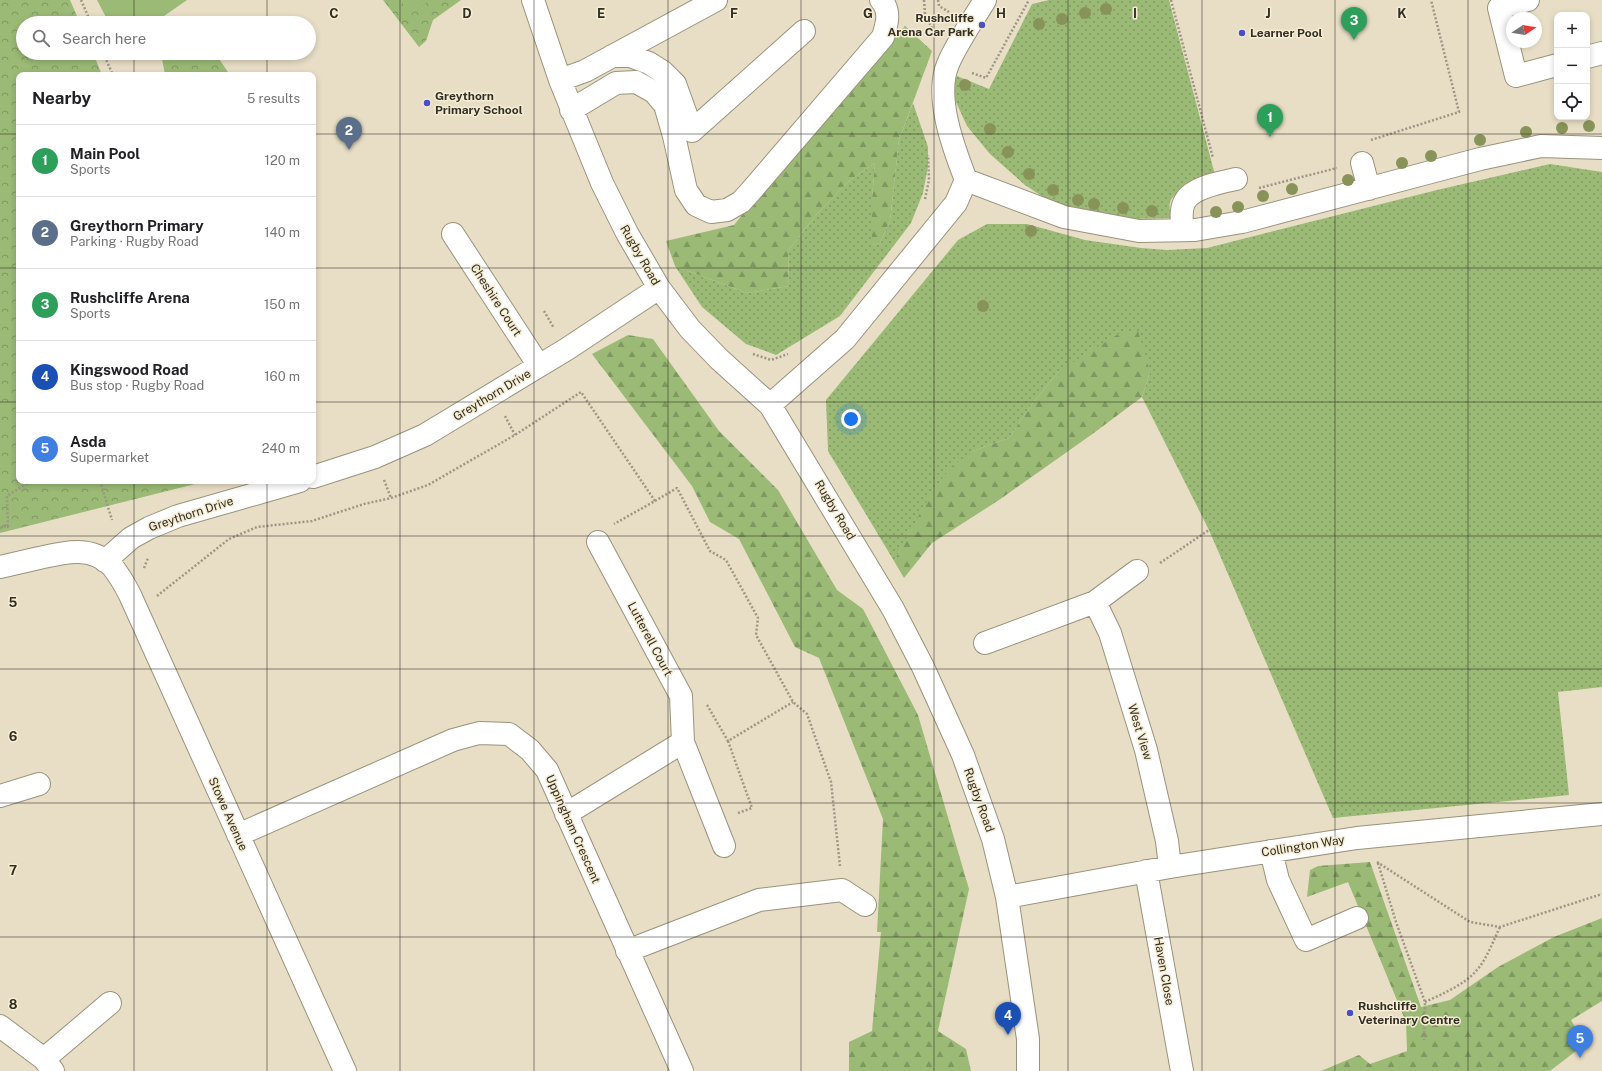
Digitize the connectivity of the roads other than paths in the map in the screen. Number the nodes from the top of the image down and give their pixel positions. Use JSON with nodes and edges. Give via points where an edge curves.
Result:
{"nodes":[{"id":1,"x":533,"y":0,"type":"edge"},
{"id":2,"x":716,"y":0,"type":"edge"},
{"id":3,"x":881,"y":0,"type":"edge"},
{"id":4,"x":985,"y":0,"type":"edge"},
{"id":5,"x":1528,"y":0,"type":"edge"},
{"id":6,"x":804,"y":31,"type":"dead end"},
{"id":7,"x":1602,"y":53,"type":"edge"},
{"id":8,"x":612,"y":56,"type":"junction"},
{"id":9,"x":1590,"y":56,"type":"edge"},
{"id":10,"x":1554,"y":66,"type":"edge"},
{"id":11,"x":560,"y":80,"type":"junction"},
{"id":12,"x":571,"y":110,"type":"junction"},
{"id":13,"x":683,"y":134,"type":"junction"},
{"id":14,"x":1602,"y":148,"type":"edge"},
{"id":15,"x":1362,"y":163,"type":"dead end"},
{"id":16,"x":966,"y":180,"type":"junction"},
{"id":17,"x":1228,"y":181,"type":"road end"},
{"id":18,"x":1369,"y":189,"type":"junction"},
{"id":19,"x":1182,"y":230,"type":"junction"},
{"id":20,"x":453,"y":234,"type":"dead end"},
{"id":21,"x":659,"y":288,"type":"junction"},
{"id":22,"x":539,"y":366,"type":"junction"},
{"id":23,"x":770,"y":405,"type":"junction"},
{"id":24,"x":316,"y":476,"type":"edge"},
{"id":25,"x":290,"y":484,"type":"edge"},
{"id":26,"x":598,"y":542,"type":"road end"},
{"id":27,"x":105,"y":561,"type":"junction"},
{"id":28,"x":0,"y":567,"type":"edge"},
{"id":29,"x":1137,"y":571,"type":"road end"},
{"id":30,"x":1095,"y":602,"type":"junction"},
{"id":31,"x":985,"y":643,"type":"dead end"},
{"id":32,"x":683,"y":742,"type":"junction"},
{"id":33,"x":39,"y":784,"type":"dead end"},
{"id":34,"x":0,"y":796,"type":"edge"},
{"id":35,"x":566,"y":814,"type":"junction"},
{"id":36,"x":1602,"y":814,"type":"edge"},
{"id":37,"x":238,"y":835,"type":"junction"},
{"id":38,"x":724,"y":846,"type":"dead end"},
{"id":39,"x":1271,"y":851,"type":"junction"},
{"id":40,"x":1170,"y":867,"type":"junction"},
{"id":41,"x":1146,"y":871,"type":"junction"},
{"id":42,"x":1007,"y":897,"type":"junction"},
{"id":43,"x":865,"y":905,"type":"dead end"},
{"id":44,"x":1357,"y":918,"type":"dead end"},
{"id":45,"x":627,"y":951,"type":"junction"},
{"id":46,"x":110,"y":1003,"type":"dead end"},
{"id":47,"x":0,"y":1026,"type":"edge"},
{"id":48,"x":48,"y":1065,"type":"edge"},
{"id":49,"x":345,"y":1071,"type":"edge"},
{"id":50,"x":682,"y":1071,"type":"edge"},
{"id":51,"x":1028,"y":1071,"type":"edge"},
{"id":52,"x":1182,"y":1071,"type":"edge"}],
"edges":[{"from":1,"to":11,"type":"street","name":"Rugby Road"},
{"from":2,"to":8,"type":"street"},
{"from":3,"to":13,"type":"street","via":[[888,20],[883,37],[741,202],[727,210],[711,212],[696,205],[686,190]]},
{"from":4,"to":16,"type":"street","via":[[948,64],[944,79],[944,104],[956,156]]},
{"from":5,"to":10,"type":"street","via":[[1499,8],[1516,76]]},
{"from":6,"to":13,"type":"street"},
{"from":7,"to":9,"type":"street"},
{"from":8,"to":11,"type":"street"},
{"from":8,"to":13,"type":"street","via":[[630,56],[649,63],[675,84]]},
{"from":11,"to":12,"type":"street","name":"Rugby Road"},
{"from":12,"to":13,"type":"street","via":[[616,83],[636,82],[654,92],[666,105]]},
{"from":12,"to":21,"type":"street","name":"Rugby Road","via":[[626,233]]},
{"from":14,"to":18,"type":"street","via":[[1541,146],[1480,159]]},
{"from":15,"to":18,"type":"street"},
{"from":16,"to":19,"type":"street","via":[[1064,217],[1139,231]]},
{"from":16,"to":23,"type":"street","via":[[956,203],[845,339]]},
{"from":17,"to":19,"type":"street","via":[[1209,186],[1194,193],[1185,201]]},
{"from":18,"to":19,"type":"street","via":[[1242,222]]},
{"from":20,"to":22,"type":"street","name":"Cheshire Court"},
{"from":21,"to":22,"type":"street","name":"Greythorn Drive"},
{"from":21,"to":23,"type":"street","name":"Rugby Road","via":[[690,329]]},
{"from":22,"to":24,"type":"street","name":"Greythorn Drive","via":[[425,435],[375,457]]},
{"from":23,"to":42,"type":"street","name":"Rugby Road","via":[[893,609],[923,667],[963,755],[993,839]]},
{"from":25,"to":27,"type":"street","name":"Greythorn Drive","via":[[178,516],[149,528],[131,538]]},
{"from":26,"to":32,"type":"street","name":"Lutterell Court","via":[[681,696]]},
{"from":27,"to":28,"type":"street","via":[[88,552],[71,551]]},
{"from":27,"to":37,"type":"street","name":"Stowe Avenue","via":[[118,574],[130,595]]},
{"from":29,"to":30,"type":"street"},
{"from":30,"to":31,"type":"street"},
{"from":30,"to":40,"type":"street","name":"West View","via":[[1110,633],[1146,750],[1167,841]]},
{"from":32,"to":35,"type":"street"},
{"from":32,"to":38,"type":"street","name":"Lutterell Court"},
{"from":33,"to":34,"type":"street"},
{"from":35,"to":37,"type":"street","name":"Uppingham Crescent","via":[[547,770],[530,750],[509,734],[479,732],[453,740]]},
{"from":35,"to":45,"type":"street","name":"Uppingham Crescent"},
{"from":36,"to":39,"type":"street","name":"Collington Way","via":[[1357,838]]},
{"from":37,"to":49,"type":"street","name":"Stowe Avenue"},
{"from":39,"to":40,"type":"street","name":"Collington Way"},
{"from":39,"to":44,"type":"street","via":[[1278,880],[1306,940]]},
{"from":40,"to":41,"type":"street","name":"Collington Way"},
{"from":41,"to":42,"type":"street","name":"Collington Way"},
{"from":41,"to":52,"type":"street","name":"Haven Close"},
{"from":42,"to":51,"type":"street","name":"Rugby Road","via":[[1028,1039]]},
{"from":43,"to":45,"type":"street","via":[[842,890],[759,900]]},
{"from":45,"to":50,"type":"street","name":"Uppingham Crescent"},
{"from":46,"to":48,"type":"street"},
{"from":47,"to":48,"type":"street"}]}
